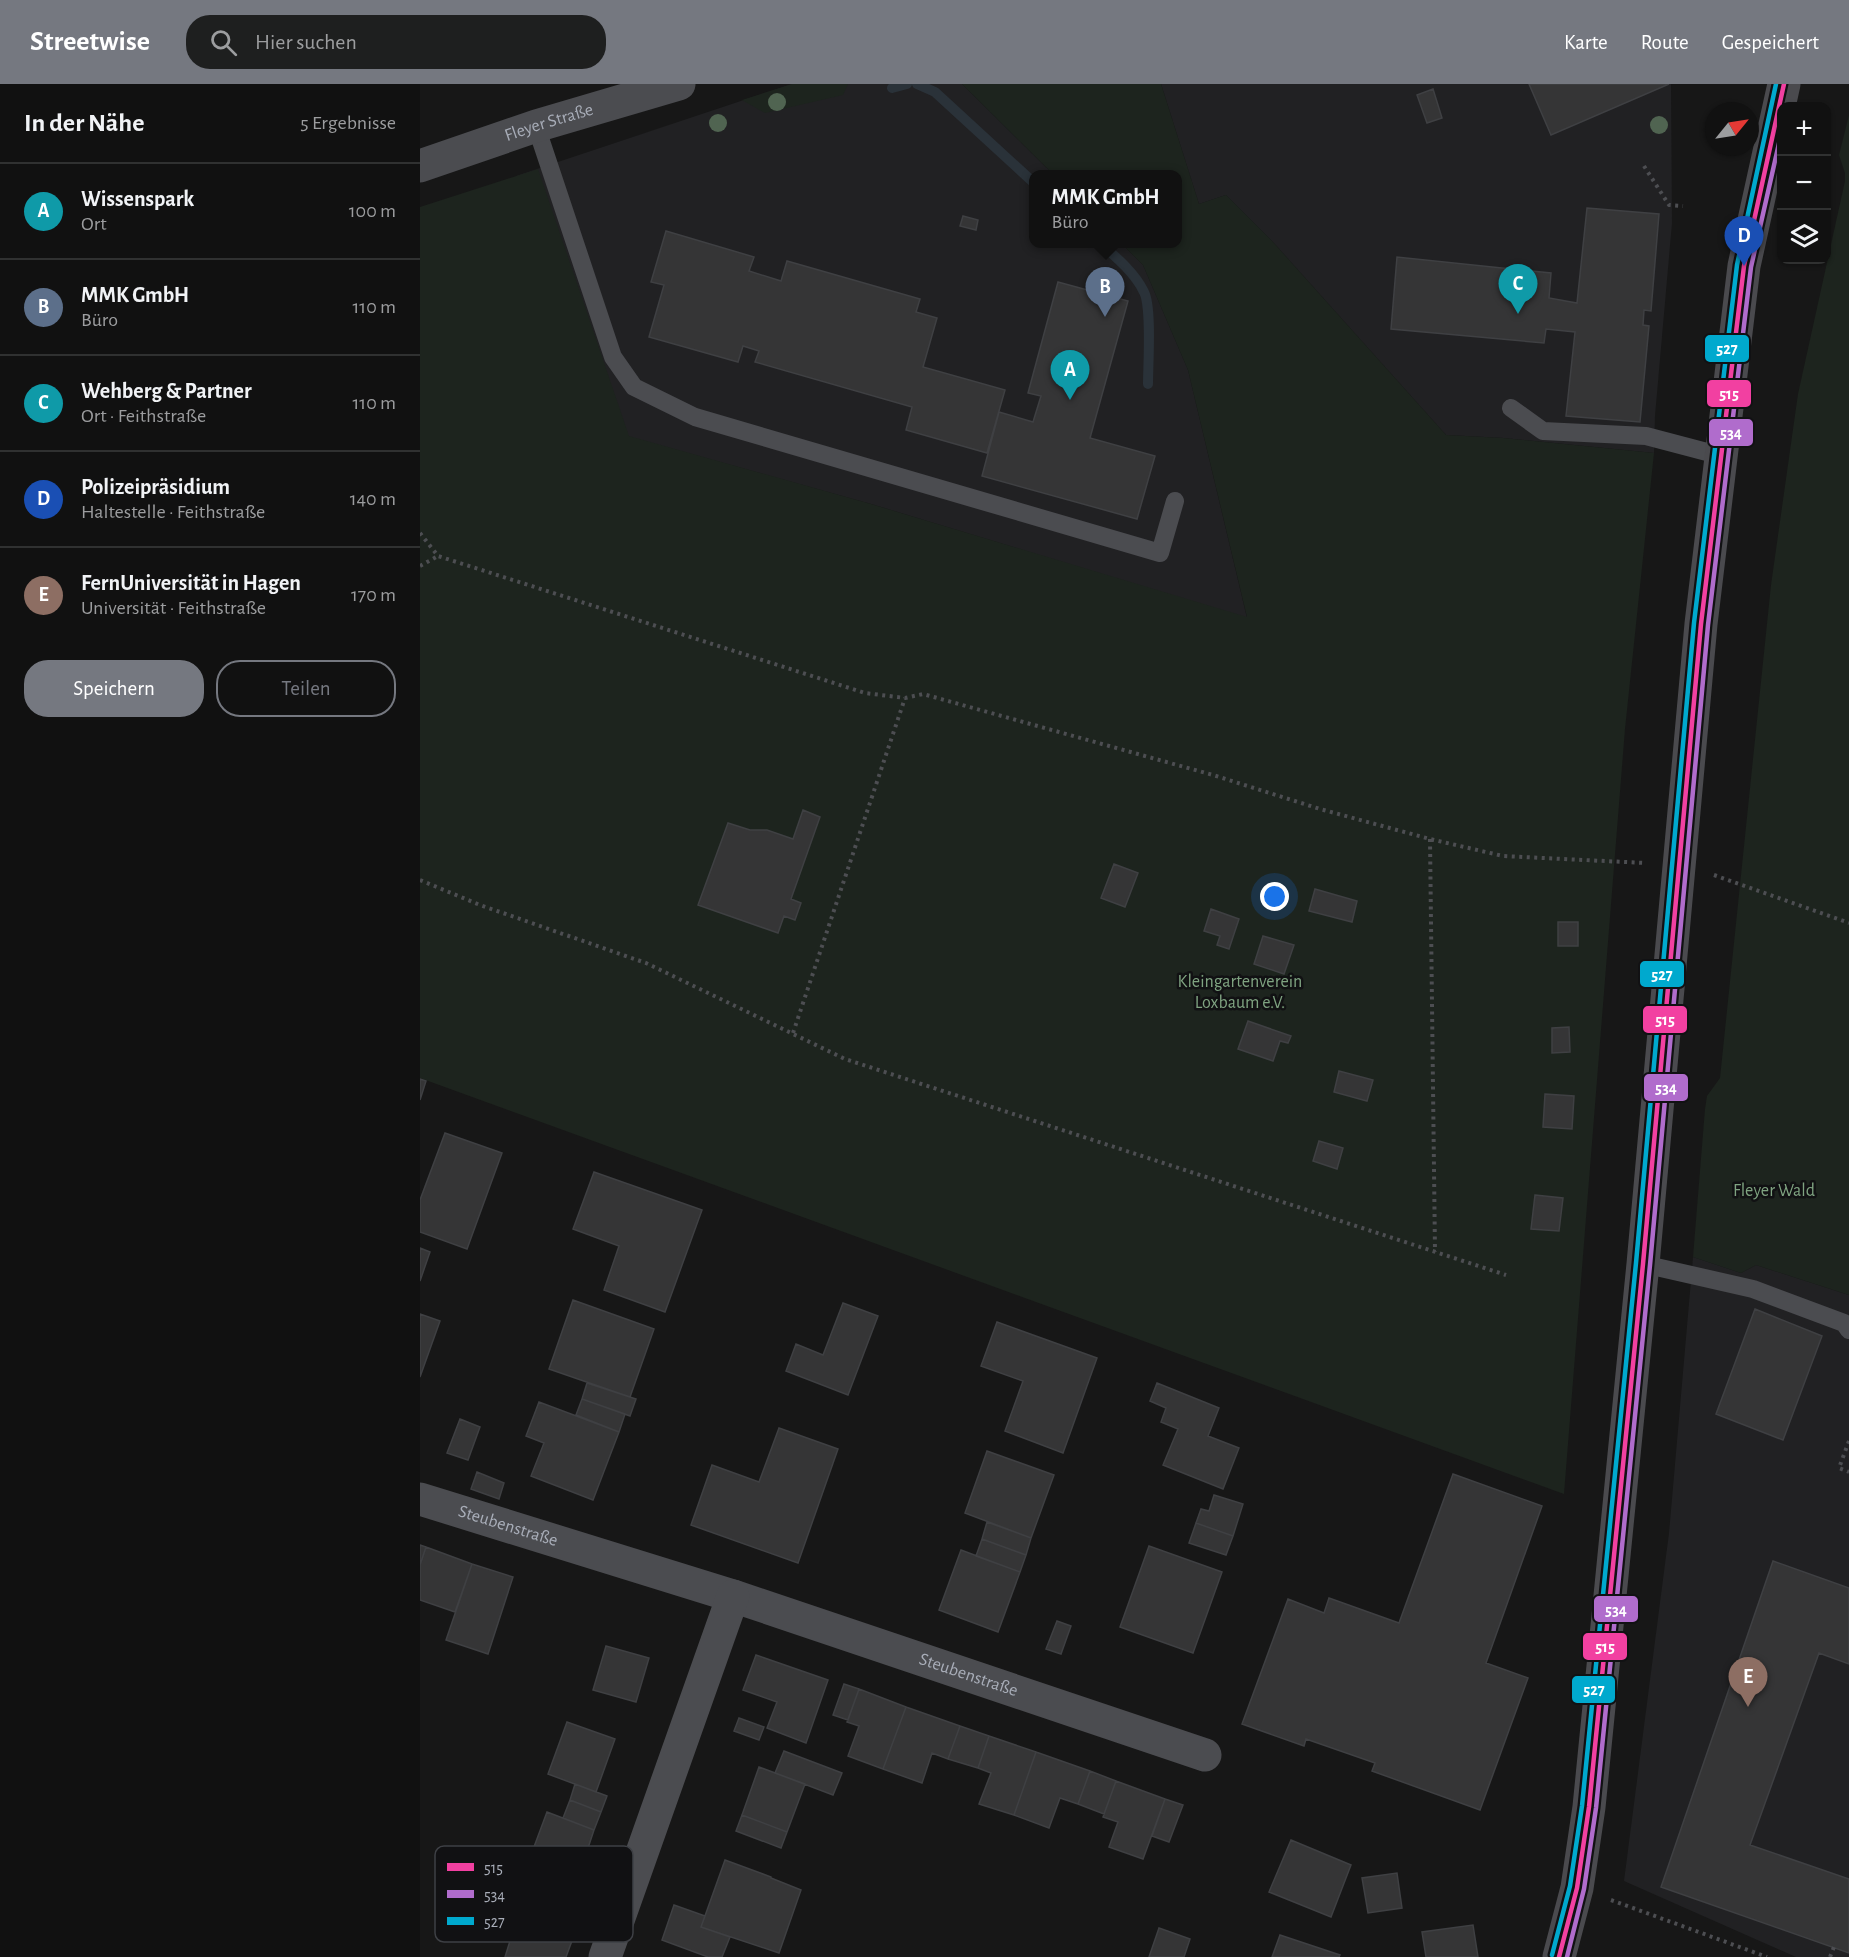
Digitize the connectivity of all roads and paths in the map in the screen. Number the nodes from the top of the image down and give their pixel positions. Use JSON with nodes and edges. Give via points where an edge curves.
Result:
{"nodes":[{"id":1,"x":680,"y":84,"type":"edge"},
{"id":2,"x":1784,"y":84,"type":"edge"},
{"id":3,"x":536,"y":126,"type":"junction"},
{"id":4,"x":420,"y":166,"type":"edge"},
{"id":5,"x":1644,"y":166,"type":"dead end"},
{"id":6,"x":1683,"y":206,"type":"dead end"},
{"id":7,"x":1512,"y":408,"type":"dead end"},
{"id":8,"x":1722,"y":456,"type":"junction"},
{"id":9,"x":1175,"y":501,"type":"dead end"},
{"id":10,"x":420,"y":533,"type":"edge"},
{"id":11,"x":438,"y":556,"type":"junction"},
{"id":12,"x":420,"y":566,"type":"edge"},
{"id":13,"x":905,"y":698,"type":"junction"},
{"id":14,"x":1430,"y":839,"type":"junction"},
{"id":15,"x":1679,"y":866,"type":"junction"},
{"id":16,"x":420,"y":880,"type":"edge"},
{"id":17,"x":1849,"y":923,"type":"edge"},
{"id":18,"x":793,"y":1034,"type":"junction"},
{"id":19,"x":1435,"y":1252,"type":"junction"},
{"id":20,"x":1643,"y":1264,"type":"junction"},
{"id":21,"x":1506,"y":1275,"type":"dead end"},
{"id":22,"x":1849,"y":1330,"type":"edge"},
{"id":23,"x":1849,"y":1442,"type":"edge"},
{"id":24,"x":1849,"y":1472,"type":"edge"},
{"id":25,"x":420,"y":1499,"type":"edge"},
{"id":26,"x":733,"y":1596,"type":"junction"},
{"id":27,"x":1205,"y":1755,"type":"dead end"},
{"id":28,"x":633,"y":1878,"type":"edge"},
{"id":29,"x":1576,"y":1888,"type":"junction"},
{"id":30,"x":610,"y":1942,"type":"edge"},
{"id":31,"x":1833,"y":1947,"type":"dead end"},
{"id":32,"x":605,"y":1957,"type":"edge"},
{"id":33,"x":1559,"y":1957,"type":"edge"},
{"id":34,"x":1767,"y":1957,"type":"edge"},
{"id":35,"x":1830,"y":1957,"type":"edge"}],
"edges":[{"from":1,"to":3,"type":"street","name":"Fleyer Straße"},
{"from":2,"to":8,"type":"main road","via":[[1744,266]]},
{"from":3,"to":4,"type":"street","name":"Fleyer Straße"},
{"from":3,"to":9,"type":"lane","via":[[613,357],[634,387],[695,417],[1160,553]]},
{"from":5,"to":6,"type":"path","via":[[1670,205]]},
{"from":7,"to":8,"type":"lane","via":[[1543,431],[1646,436]]},
{"from":8,"to":15,"type":"main road","via":[[1701,624]]},
{"from":10,"to":11,"type":"path"},
{"from":11,"to":12,"type":"path"},
{"from":11,"to":13,"type":"path","via":[[865,693]]},
{"from":13,"to":14,"type":"path","via":[[923,694]]},
{"from":13,"to":18,"type":"path"},
{"from":14,"to":15,"type":"path","via":[[1503,856]]},
{"from":14,"to":19,"type":"path"},
{"from":15,"to":17,"type":"path","via":[[1734,881]]},
{"from":15,"to":20,"type":"main road"},
{"from":16,"to":18,"type":"path","via":[[646,963]]},
{"from":18,"to":19,"type":"path","via":[[845,1059]]},
{"from":19,"to":21,"type":"path"},
{"from":20,"to":22,"type":"lane","via":[[1753,1289],[1844,1323]]},
{"from":20,"to":29,"type":"main road","via":[[1589,1807]]},
{"from":23,"to":24,"type":"path","via":[[1839,1468]]},
{"from":25,"to":26,"type":"street","name":"Steubenstraße"},
{"from":26,"to":27,"type":"street","name":"Steubenstraße"},
{"from":26,"to":28,"type":"street"},
{"from":29,"to":33,"type":"main road"},
{"from":29,"to":34,"type":"path"},
{"from":30,"to":32,"type":"street"},
{"from":31,"to":35,"type":"path"}]}
